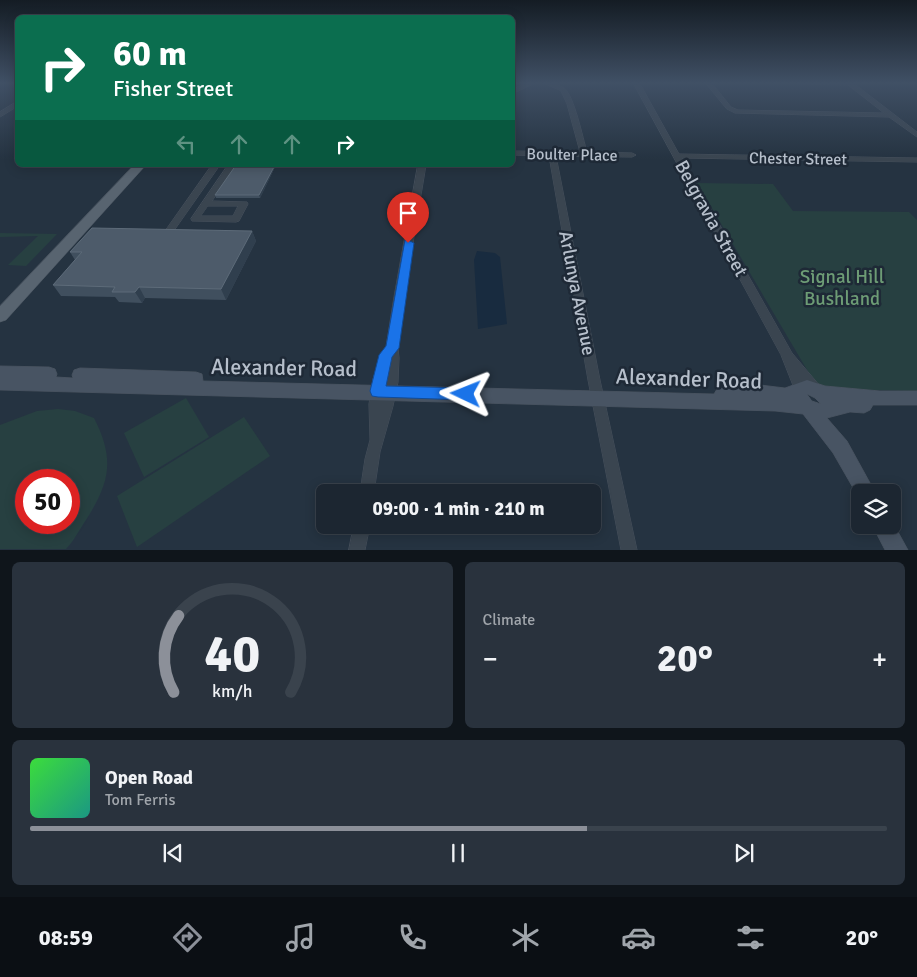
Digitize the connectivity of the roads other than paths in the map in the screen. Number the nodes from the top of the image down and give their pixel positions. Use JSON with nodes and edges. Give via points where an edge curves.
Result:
{"nodes":[{"id":1,"x":12,"y":108,"type":"edge"},
{"id":2,"x":571,"y":108,"type":"edge"},
{"id":3,"x":650,"y":108,"type":"edge"},
{"id":4,"x":729,"y":108,"type":"edge"},
{"id":5,"x":881,"y":108,"type":"edge"},
{"id":6,"x":889,"y":114,"type":"junction"},
{"id":7,"x":0,"y":115,"type":"edge"},
{"id":8,"x":917,"y":135,"type":"edge"},
{"id":9,"x":515,"y":153,"type":"edge"},
{"id":10,"x":552,"y":154,"type":"junction"},
{"id":11,"x":584,"y":154,"type":"junction"},
{"id":12,"x":632,"y":155,"type":"dead end"},
{"id":13,"x":679,"y":156,"type":"junction"},
{"id":14,"x":917,"y":160,"type":"edge"},
{"id":15,"x":129,"y":167,"type":"edge"},
{"id":16,"x":138,"y":167,"type":"edge"},
{"id":17,"x":215,"y":167,"type":"edge"},
{"id":18,"x":231,"y":167,"type":"edge"},
{"id":19,"x":422,"y":167,"type":"edge"},
{"id":20,"x":206,"y":203,"type":"junction"},
{"id":21,"x":170,"y":230,"type":"edge"},
{"id":22,"x":0,"y":301,"type":"edge"},
{"id":23,"x":0,"y":316,"type":"edge"},
{"id":24,"x":0,"y":373,"type":"edge"},
{"id":25,"x":0,"y":384,"type":"edge"},
{"id":26,"x":384,"y":388,"type":"junction"},
{"id":27,"x":597,"y":394,"type":"junction"},
{"id":28,"x":816,"y":397,"type":"junction"},
{"id":29,"x":917,"y":398,"type":"edge"},
{"id":30,"x":917,"y":406,"type":"edge"},
{"id":31,"x":808,"y":408,"type":"junction"},
{"id":32,"x":840,"y":447,"type":"junction"},
{"id":33,"x":368,"y":484,"type":"edge"},
{"id":34,"x":861,"y":484,"type":"edge"},
{"id":35,"x":360,"y":534,"type":"edge"},
{"id":36,"x":888,"y":534,"type":"edge"},
{"id":37,"x":357,"y":550,"type":"edge"},
{"id":38,"x":629,"y":550,"type":"edge"},
{"id":39,"x":897,"y":550,"type":"edge"}],
"edges":[{"from":1,"to":7,"type":"street"},
{"from":2,"to":11,"type":"street"},
{"from":3,"to":13,"type":"street","name":"Belgravia Street"},
{"from":4,"to":6,"type":"street","via":[[737,112]]},
{"from":5,"to":6,"type":"street"},
{"from":6,"to":8,"type":"street"},
{"from":9,"to":10,"type":"street","name":"Boulter Place"},
{"from":10,"to":11,"type":"street","name":"Boulter Place"},
{"from":10,"to":27,"type":"street","name":"Arlunya Avenue"},
{"from":11,"to":12,"type":"street","name":"Boulter Place"},
{"from":13,"to":14,"type":"street","name":"Chester Street"},
{"from":13,"to":28,"type":"street","name":"Belgravia Street","via":[[787,355]]},
{"from":15,"to":22,"type":"main road"},
{"from":16,"to":23,"type":"main road"},
{"from":17,"to":21,"type":"street"},
{"from":18,"to":20,"type":"street"},
{"from":19,"to":26,"type":"street","via":[[399,297],[392,348],[394,355]]},
{"from":20,"to":20,"type":"street","via":[[195,219],[236,219],[244,204]]},
{"from":24,"to":26,"type":"main road","name":"Alexander Road"},
{"from":25,"to":26,"type":"main road","name":"Alexander Road"},
{"from":26,"to":27,"type":"main road","name":"Alexander Road"},
{"from":26,"to":33,"type":"street","via":[[383,424],[376,440]]},
{"from":27,"to":28,"type":"main road","name":"Alexander Road","via":[[760,391]]},
{"from":27,"to":31,"type":"main road","name":"Alexander Road","via":[[775,403]]},
{"from":27,"to":38,"type":"street","name":"Arlunya Avenue"},
{"from":28,"to":29,"type":"main road","name":"Alexander Road"},
{"from":28,"to":30,"type":"main road","name":"Alexander Road","via":[[888,408]]},
{"from":28,"to":31,"type":"main road","name":"Belgravia Street","via":[[798,397]]},
{"from":28,"to":32,"type":"main road","name":"Belgravia Street"},
{"from":31,"to":32,"type":"main road","name":"Belgravia Street"},
{"from":32,"to":34,"type":"main road","name":"Belgravia Street"},
{"from":35,"to":37,"type":"street"},
{"from":36,"to":39,"type":"main road"}]}
